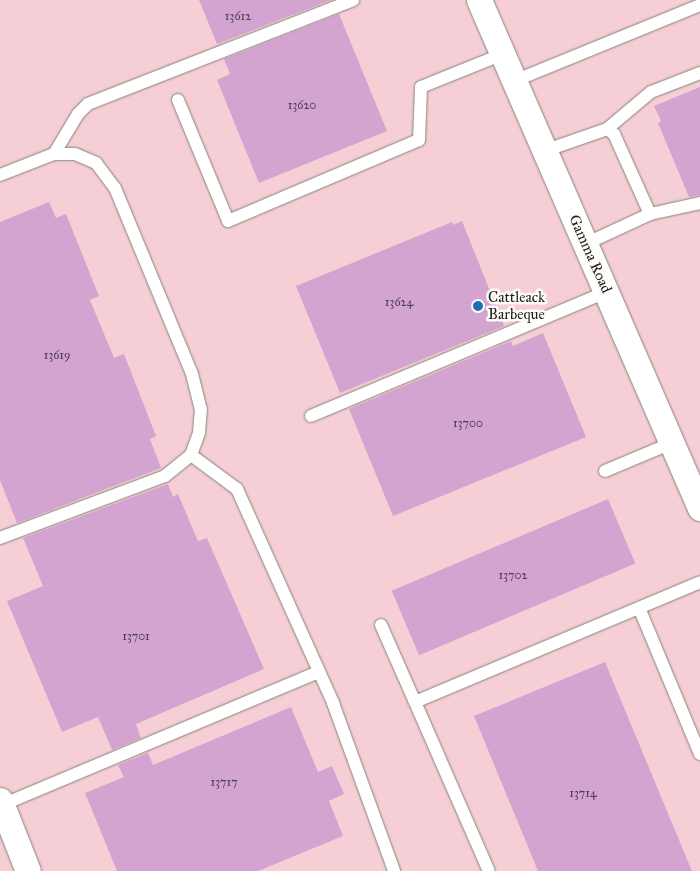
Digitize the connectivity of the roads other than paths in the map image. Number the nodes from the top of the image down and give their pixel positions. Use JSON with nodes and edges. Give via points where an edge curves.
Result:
{"nodes":[{"id":1,"x":353,"y":0,"type":"edge"},
{"id":2,"x":479,"y":0,"type":"edge"},
{"id":3,"x":700,"y":5,"type":"edge"},
{"id":4,"x":502,"y":54,"type":"junction"},
{"id":5,"x":700,"y":73,"type":"edge"},
{"id":6,"x":514,"y":81,"type":"junction"},
{"id":7,"x":178,"y":100,"type":"dead end"},
{"id":8,"x":607,"y":129,"type":"junction"},
{"id":9,"x":544,"y":151,"type":"junction"},
{"id":10,"x":54,"y":154,"type":"junction"},
{"id":11,"x":0,"y":175,"type":"edge"},
{"id":12,"x":700,"y":203,"type":"edge"},
{"id":13,"x":650,"y":214,"type":"junction"},
{"id":14,"x":585,"y":244,"type":"junction"},
{"id":15,"x":606,"y":292,"type":"junction"},
{"id":16,"x":311,"y":416,"type":"dead end"},
{"id":17,"x":672,"y":443,"type":"junction"},
{"id":18,"x":191,"y":455,"type":"junction"},
{"id":19,"x":605,"y":471,"type":"dead end"},
{"id":20,"x":700,"y":508,"type":"edge"},
{"id":21,"x":0,"y":538,"type":"edge"},
{"id":22,"x":700,"y":582,"type":"edge"},
{"id":23,"x":640,"y":610,"type":"junction"},
{"id":24,"x":381,"y":625,"type":"dead end"},
{"id":25,"x":319,"y":672,"type":"junction"},
{"id":26,"x":415,"y":702,"type":"junction"},
{"id":27,"x":700,"y":754,"type":"edge"},
{"id":28,"x":1,"y":806,"type":"edge"},
{"id":29,"x":28,"y":871,"type":"edge"},
{"id":30,"x":394,"y":871,"type":"edge"},
{"id":31,"x":489,"y":871,"type":"edge"}],
"edges":[{"from":1,"to":10,"type":"lane","via":[[88,104],[78,114]]},
{"from":2,"to":4,"type":"street","name":"Gamma Road"},
{"from":3,"to":6,"type":"lane"},
{"from":4,"to":6,"type":"street","name":"Gamma Road"},
{"from":4,"to":7,"type":"lane","via":[[421,87],[419,140],[228,221]]},
{"from":5,"to":8,"type":"lane","via":[[651,92]]},
{"from":6,"to":9,"type":"street","name":"Gamma Road"},
{"from":8,"to":9,"type":"lane"},
{"from":8,"to":13,"type":"lane","via":[[614,134]]},
{"from":9,"to":14,"type":"street","name":"Gamma Road"},
{"from":10,"to":11,"type":"lane"},
{"from":10,"to":18,"type":"lane","via":[[75,154],[96,163],[115,188],[192,374],[201,409],[199,433]]},
{"from":12,"to":13,"type":"lane"},
{"from":13,"to":14,"type":"lane"},
{"from":14,"to":15,"type":"street","name":"Gamma Road"},
{"from":15,"to":16,"type":"lane"},
{"from":15,"to":17,"type":"street","name":"Gamma Road"},
{"from":17,"to":19,"type":"lane"},
{"from":17,"to":20,"type":"street","name":"Gamma Road"},
{"from":18,"to":21,"type":"lane","via":[[165,476]]},
{"from":18,"to":25,"type":"lane","via":[[238,489]]},
{"from":22,"to":23,"type":"lane"},
{"from":23,"to":26,"type":"lane"},
{"from":23,"to":27,"type":"lane"},
{"from":24,"to":26,"type":"lane"},
{"from":25,"to":28,"type":"lane"},
{"from":25,"to":30,"type":"lane"},
{"from":26,"to":31,"type":"lane"},
{"from":28,"to":29,"type":"street"}]}
